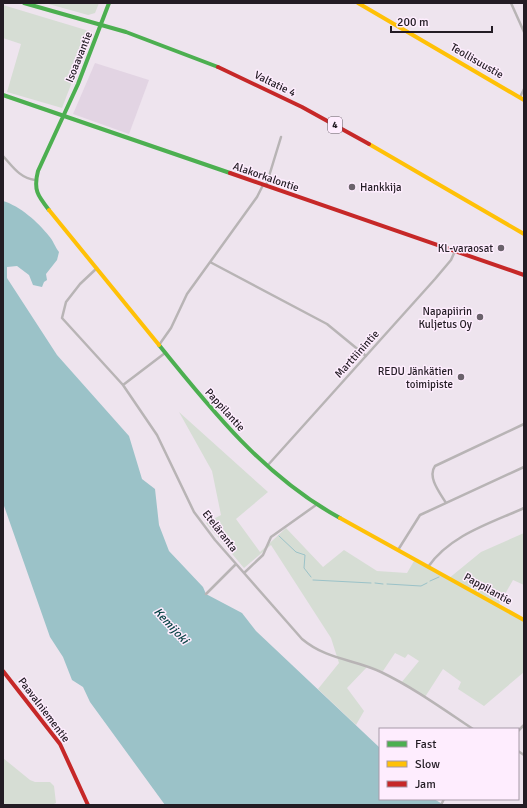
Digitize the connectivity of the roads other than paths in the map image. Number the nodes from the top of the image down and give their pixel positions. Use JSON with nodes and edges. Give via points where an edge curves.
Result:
{"nodes":[{"id":1,"x":24,"y":3,"type":"edge"},
{"id":2,"x":109,"y":3,"type":"edge"},
{"id":3,"x":358,"y":3,"type":"edge"},
{"id":4,"x":511,"y":3,"type":"edge"},
{"id":5,"x":101,"y":25,"type":"junction"},
{"id":6,"x":524,"y":32,"type":"edge"},
{"id":7,"x":524,"y":89,"type":"edge"},
{"id":8,"x":3,"y":96,"type":"edge"},
{"id":9,"x":522,"y":98,"type":"edge"},
{"id":10,"x":64,"y":116,"type":"junction"},
{"id":11,"x":281,"y":137,"type":"dead end"},
{"id":12,"x":3,"y":156,"type":"edge"},
{"id":13,"x":35,"y":180,"type":"junction"},
{"id":14,"x":265,"y":186,"type":"junction"},
{"id":15,"x":524,"y":233,"type":"edge"},
{"id":16,"x":455,"y":251,"type":"junction"},
{"id":17,"x":210,"y":262,"type":"junction"},
{"id":18,"x":97,"y":268,"type":"junction"},
{"id":19,"x":524,"y":275,"type":"edge"},
{"id":20,"x":158,"y":345,"type":"junction"},
{"id":21,"x":165,"y":353,"type":"junction"},
{"id":22,"x":366,"y":356,"type":"junction"},
{"id":23,"x":123,"y":385,"type":"junction"},
{"id":24,"x":524,"y":424,"type":"edge"},
{"id":25,"x":268,"y":465,"type":"junction"},
{"id":26,"x":524,"y":467,"type":"edge"},
{"id":27,"x":446,"y":503,"type":"junction"},
{"id":28,"x":316,"y":505,"type":"junction"},
{"id":29,"x":524,"y":508,"type":"edge"},
{"id":30,"x":398,"y":550,"type":"junction"},
{"id":31,"x":236,"y":564,"type":"junction"},
{"id":32,"x":428,"y":567,"type":"junction"},
{"id":33,"x":244,"y":573,"type":"junction"},
{"id":34,"x":206,"y":594,"type":"dead end"},
{"id":35,"x":524,"y":620,"type":"edge"},
{"id":36,"x":3,"y":671,"type":"edge"},
{"id":37,"x":472,"y":728,"type":"edge"},
{"id":38,"x":88,"y":805,"type":"edge"}],
"edges":[{"from":1,"to":5,"type":"main road","name":"Valtatie 4","number":"4"},
{"from":2,"to":5,"type":"main road","name":"Isoaavantie"},
{"from":3,"to":9,"type":"main road","name":"Teollisuustie"},
{"from":4,"to":6,"type":"street"},
{"from":5,"to":10,"type":"main road","name":"Isoaavantie"},
{"from":5,"to":15,"type":"main road","name":"Valtatie 4","number":"4","via":[[216,67],[274,93],[323,118]]},
{"from":7,"to":9,"type":"street"},
{"from":8,"to":10,"type":"main road","name":"Alakorkalontie"},
{"from":10,"to":13,"type":"main road","via":[[59,122]]},
{"from":10,"to":14,"type":"main road","name":"Alakorkalontie"},
{"from":11,"to":14,"type":"street"},
{"from":12,"to":13,"type":"street","via":[[21,176]]},
{"from":13,"to":18,"type":"main road","name":"Pappilantie","via":[[41,200]]},
{"from":14,"to":16,"type":"main road","name":"Alakorkalontie"},
{"from":14,"to":17,"type":"street"},
{"from":16,"to":19,"type":"main road","name":"Alakorkalontie"},
{"from":16,"to":22,"type":"street","name":"Marttiinintie","via":[[435,280]]},
{"from":17,"to":20,"type":"street","via":[[187,294],[171,328]]},
{"from":17,"to":22,"type":"street","via":[[327,324]]},
{"from":18,"to":20,"type":"main road","name":"Pappilantie"},
{"from":18,"to":23,"type":"street","name":"Eteläranta","via":[[66,302],[62,318]]},
{"from":20,"to":21,"type":"main road","name":"Pappilantie"},
{"from":21,"to":23,"type":"street"},
{"from":21,"to":25,"type":"main road","name":"Pappilantie","via":[[212,411]]},
{"from":22,"to":25,"type":"street","name":"Marttiinintie"},
{"from":23,"to":31,"type":"street","name":"Eteläranta","via":[[157,435],[194,512]]},
{"from":24,"to":27,"type":"street","via":[[435,466],[431,476]]},
{"from":25,"to":28,"type":"main road","name":"Pappilantie"},
{"from":26,"to":27,"type":"street"},
{"from":27,"to":30,"type":"street","via":[[420,515]]},
{"from":28,"to":30,"type":"main road","name":"Pappilantie"},
{"from":28,"to":33,"type":"street","via":[[272,537],[263,555]]},
{"from":29,"to":32,"type":"street","via":[[444,547]]},
{"from":30,"to":32,"type":"main road","name":"Pappilantie"},
{"from":31,"to":33,"type":"street","name":"Eteläranta"},
{"from":31,"to":34,"type":"street"},
{"from":32,"to":35,"type":"main road","name":"Pappilantie"},
{"from":33,"to":37,"type":"street","name":"Eteläranta","via":[[302,639],[314,649],[380,671]]},
{"from":36,"to":38,"type":"main road","name":"Paavalniementie","via":[[60,744]]}]}
